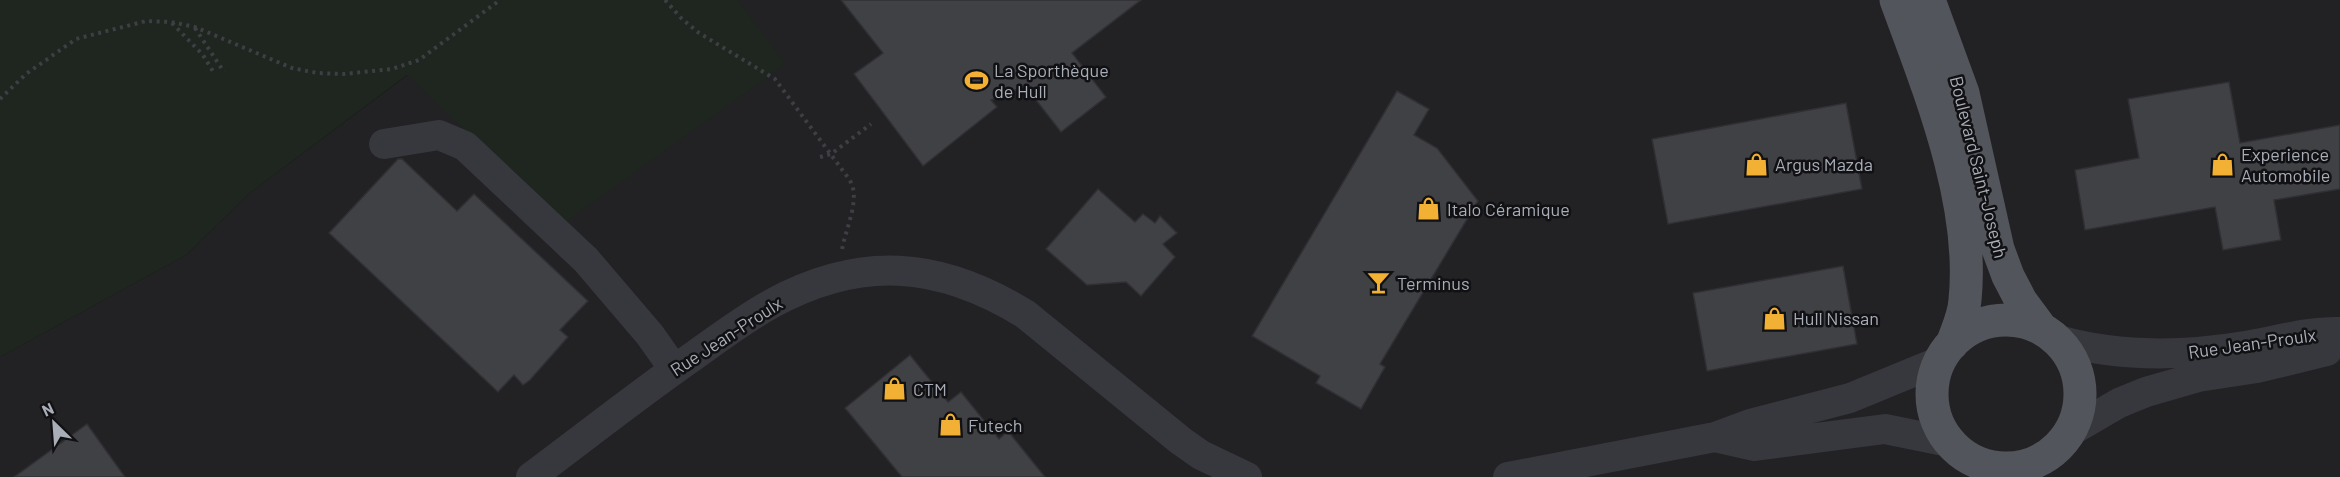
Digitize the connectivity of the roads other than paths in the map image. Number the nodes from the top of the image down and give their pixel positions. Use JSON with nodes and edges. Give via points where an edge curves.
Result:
{"nodes":[{"id":1,"x":1896,"y":0,"type":"edge"},
{"id":2,"x":1929,"y":0,"type":"edge"},
{"id":3,"x":384,"y":144,"type":"dead end"},
{"id":4,"x":2340,"y":332,"type":"edge"},
{"id":5,"x":2049,"y":334,"type":"junction"},
{"id":6,"x":2340,"y":345,"type":"edge"},
{"id":7,"x":1946,"y":353,"type":"junction"},
{"id":8,"x":674,"y":369,"type":"junction"},
{"id":9,"x":1715,"y":437,"type":"junction"},
{"id":10,"x":2067,"y":437,"type":"junction"},
{"id":11,"x":1962,"y":457,"type":"edge"},
{"id":12,"x":531,"y":477,"type":"edge"},
{"id":13,"x":1247,"y":477,"type":"edge"},
{"id":14,"x":1508,"y":477,"type":"edge"},
{"id":15,"x":2052,"y":477,"type":"edge"}],
"edges":[{"from":1,"to":7,"type":"main road","name":"Boulevard Saint-Joseph","via":[[1942,128],[1960,213],[1965,301]]},
{"from":2,"to":5,"type":"main road","name":"Boulevard Saint-Joseph","via":[[1963,93],[2007,276],[2021,301]]},
{"from":3,"to":8,"type":"street","via":[[439,135],[465,146],[586,260]]},
{"from":4,"to":5,"type":"street","name":"Rue Jean-Proulx","via":[[2180,353],[2087,349]]},
{"from":5,"to":7,"type":"main road","via":[[2018,321],[1994,321],[1971,329]]},
{"from":5,"to":10,"type":"main road","via":[[2074,364],[2081,391],[2079,410]]},
{"from":6,"to":10,"type":"street","name":"Rue Jean-Proulx","via":[[2146,392],[2118,403]]},
{"from":7,"to":9,"type":"street","via":[[1916,373],[1850,398]]},
{"from":7,"to":11,"type":"main road","via":[[1934,377],[1934,411],[1940,427]]},
{"from":8,"to":12,"type":"street","name":"Rue Jean-Proulx"},
{"from":8,"to":13,"type":"street","name":"Rue Jean-Proulx","via":[[755,314],[815,285],[868,271],[946,277],[997,297],[1024,314],[1181,441]]},
{"from":9,"to":11,"type":"street","via":[[1755,446],[1885,429]]},
{"from":9,"to":14,"type":"street"},
{"from":10,"to":11,"type":"main road","via":[[2046,457],[2025,466],[2003,468]]},
{"from":10,"to":15,"type":"main road"}]}
